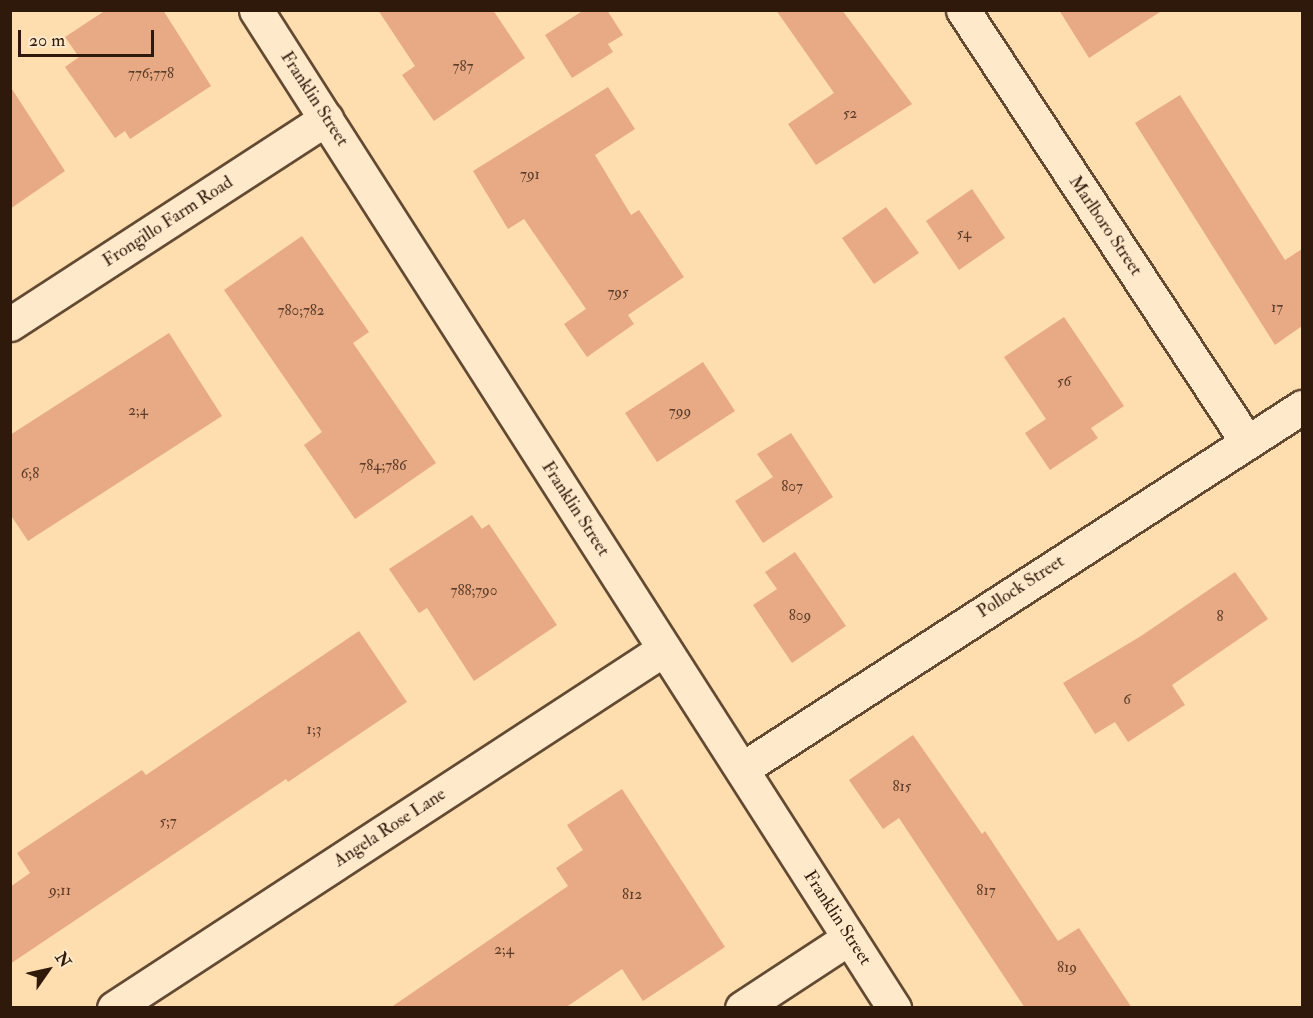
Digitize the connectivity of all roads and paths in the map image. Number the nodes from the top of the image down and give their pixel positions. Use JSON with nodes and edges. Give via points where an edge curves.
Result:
{"nodes":[{"id":1,"x":256,"y":10,"type":"edge"},
{"id":2,"x":963,"y":10,"type":"edge"},
{"id":3,"x":326,"y":119,"type":"junction"},
{"id":4,"x":10,"y":324,"type":"edge"},
{"id":5,"x":1302,"y":407,"type":"edge"},
{"id":6,"x":1247,"y":442,"type":"junction"},
{"id":7,"x":664,"y":649,"type":"junction"},
{"id":8,"x":742,"y":769,"type":"junction"},
{"id":9,"x":849,"y":938,"type":"junction"},
{"id":10,"x":114,"y":1008,"type":"edge"},
{"id":11,"x":742,"y":1008,"type":"edge"},
{"id":12,"x":894,"y":1008,"type":"edge"}],
"edges":[{"from":1,"to":3,"type":"street","name":"Franklin Street"},
{"from":2,"to":6,"type":"street","name":"Marlboro Street"},
{"from":3,"to":4,"type":"street","name":"Frongillo Farm Road"},
{"from":3,"to":7,"type":"street","name":"Franklin Street"},
{"from":5,"to":6,"type":"street","name":"Pollock Street"},
{"from":6,"to":8,"type":"street","name":"Pollock Street"},
{"from":7,"to":8,"type":"street","name":"Franklin Street"},
{"from":7,"to":10,"type":"street","name":"Angela Rose Lane"},
{"from":8,"to":9,"type":"street","name":"Franklin Street"},
{"from":9,"to":11,"type":"street"},
{"from":9,"to":12,"type":"street","name":"Franklin Street"}]}
